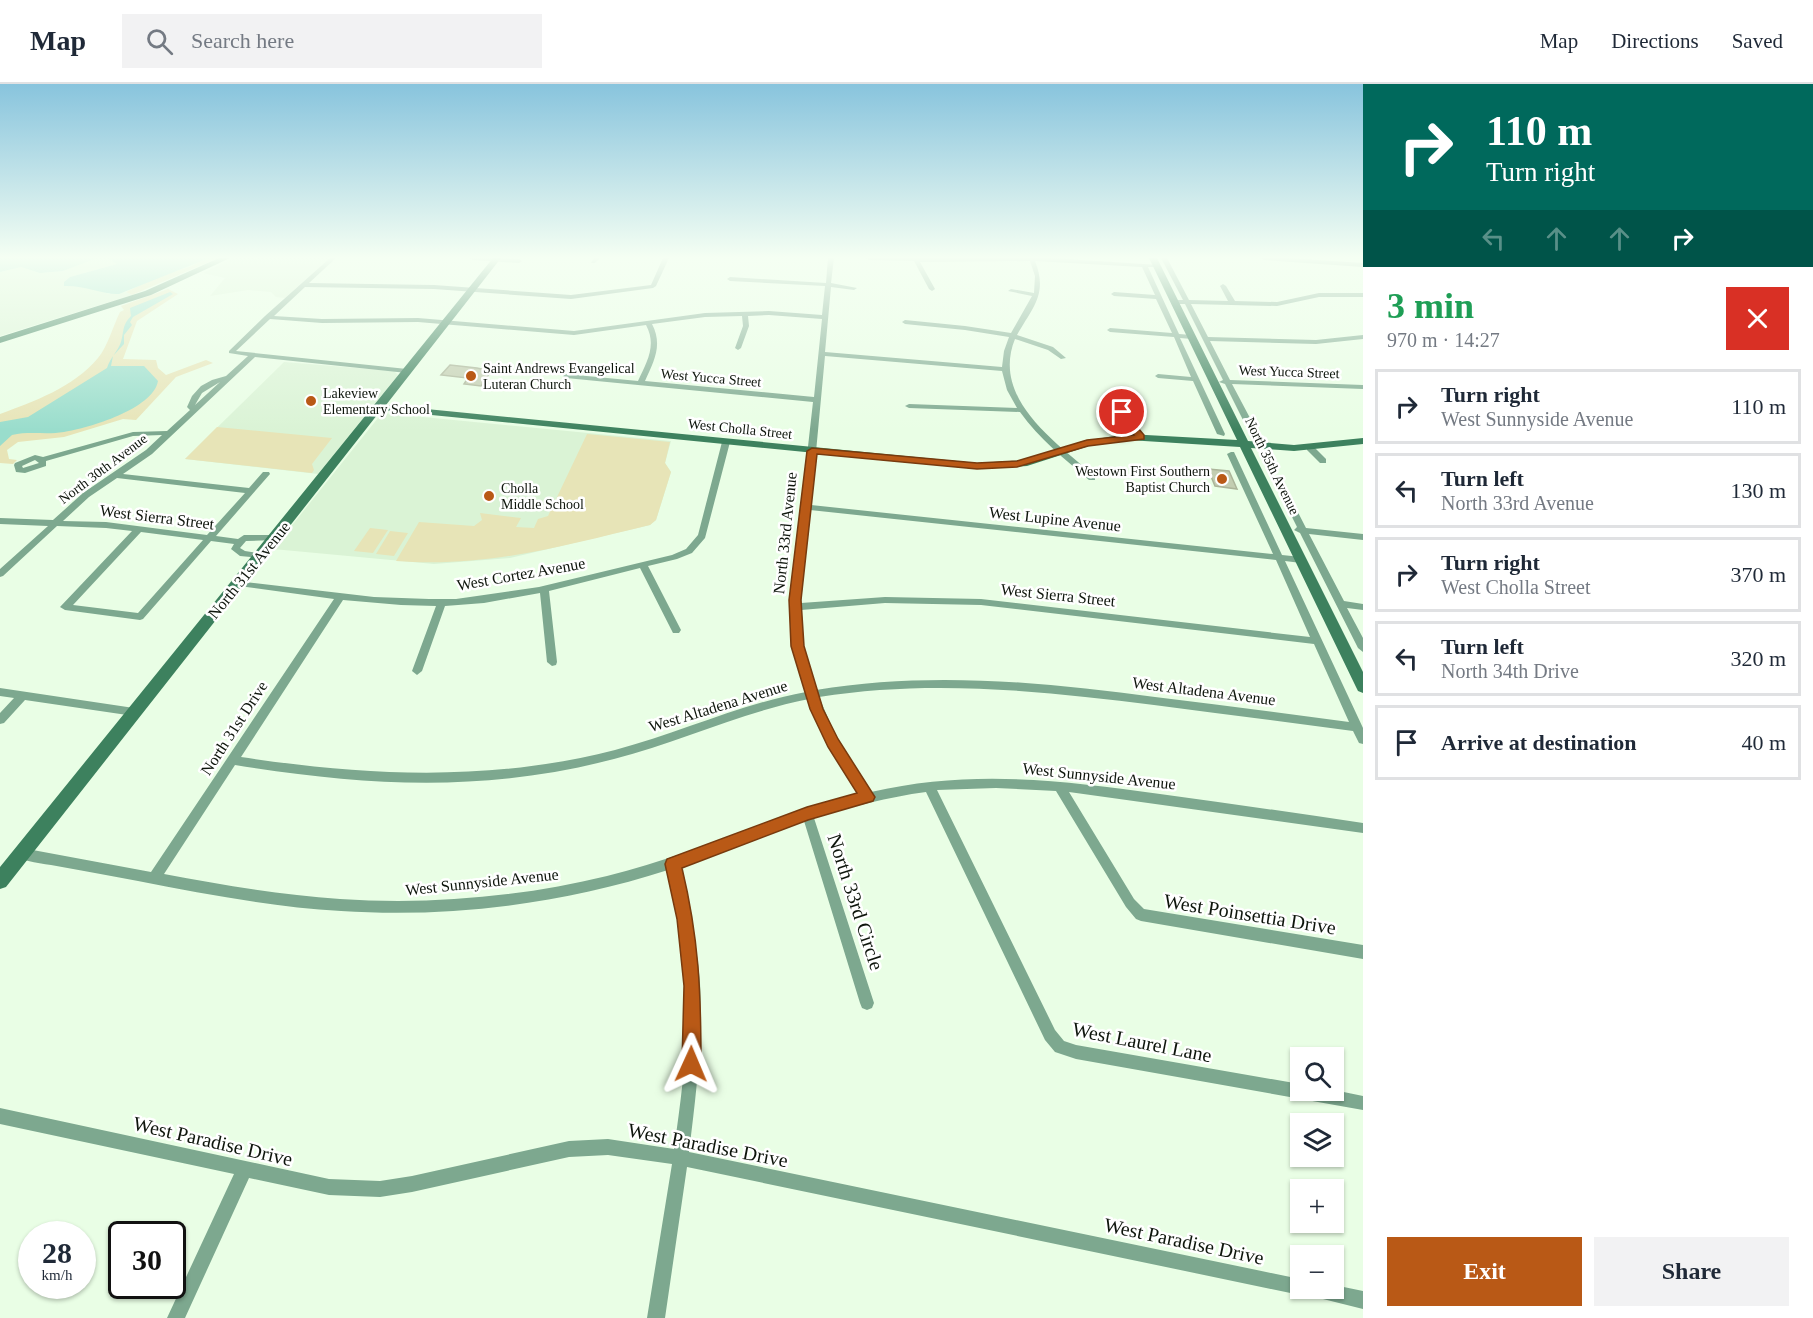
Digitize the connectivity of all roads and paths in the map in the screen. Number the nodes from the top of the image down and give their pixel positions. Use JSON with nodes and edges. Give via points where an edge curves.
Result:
{"nodes":[{"id":1,"x":79,"y":316,"type":"edge"},
{"id":2,"x":270,"y":316,"type":"edge"},
{"id":3,"x":451,"y":316,"type":"edge"},
{"id":4,"x":726,"y":316,"type":"edge"},
{"id":5,"x":745,"y":316,"type":"edge"},
{"id":6,"x":787,"y":316,"type":"edge"},
{"id":7,"x":1025,"y":316,"type":"edge"},
{"id":8,"x":1167,"y":316,"type":"edge"},
{"id":9,"x":1182,"y":316,"type":"edge"},
{"id":10,"x":1194,"y":316,"type":"edge"},
{"id":11,"x":825,"y":317,"type":"joint"},
{"id":12,"x":267,"y":318,"type":"junction"},
{"id":13,"x":648,"y":322,"type":"junction"},
{"id":14,"x":905,"y":322,"type":"dead end"},
{"id":15,"x":445,"y":323,"type":"junction"},
{"id":16,"x":1110,"y":330,"type":"dead end"},
{"id":17,"x":1176,"y":335,"type":"junction"},
{"id":18,"x":1011,"y":337,"type":"junction"},
{"id":19,"x":1192,"y":337,"type":"junction"},
{"id":20,"x":1363,"y":337,"type":"edge"},
{"id":21,"x":1206,"y":339,"type":"junction"},
{"id":22,"x":0,"y":340,"type":"edge"},
{"id":23,"x":738,"y":348,"type":"dead end"},
{"id":24,"x":822,"y":354,"type":"junction"},
{"id":25,"x":252,"y":356,"type":"junction"},
{"id":26,"x":1063,"y":358,"type":"dead end"},
{"id":27,"x":1005,"y":369,"type":"junction"},
{"id":28,"x":407,"y":371,"type":"junction"},
{"id":29,"x":566,"y":376,"type":"dead end"},
{"id":30,"x":1158,"y":376,"type":"dead end"},
{"id":31,"x":1196,"y":379,"type":"junction"},
{"id":32,"x":1214,"y":381,"type":"junction"},
{"id":33,"x":1227,"y":382,"type":"junction"},
{"id":34,"x":641,"y":383,"type":"junction"},
{"id":35,"x":1363,"y":387,"type":"edge"},
{"id":36,"x":818,"y":400,"type":"junction"},
{"id":37,"x":909,"y":406,"type":"dead end"},
{"id":38,"x":379,"y":407,"type":"junction"},
{"id":39,"x":1115,"y":407,"type":"dead end"},
{"id":40,"x":1023,"y":410,"type":"junction"},
{"id":41,"x":1246,"y":418,"type":"dead end"},
{"id":42,"x":170,"y":433,"type":"junction"},
{"id":43,"x":1221,"y":434,"type":"dead end"},
{"id":44,"x":1140,"y":437,"type":"junction"},
{"id":45,"x":1363,"y":441,"type":"edge"},
{"id":46,"x":726,"y":442,"type":"junction"},
{"id":47,"x":1244,"y":445,"type":"junction"},
{"id":48,"x":1310,"y":448,"type":"junction"},
{"id":49,"x":812,"y":451,"type":"junction"},
{"id":50,"x":1063,"y":451,"type":"junction"},
{"id":51,"x":1231,"y":454,"type":"dead end"},
{"id":52,"x":42,"y":460,"type":"dead end"},
{"id":53,"x":1323,"y":461,"type":"dead end"},
{"id":54,"x":266,"y":474,"type":"dead end"},
{"id":55,"x":115,"y":475,"type":"junction"},
{"id":56,"x":1092,"y":478,"type":"dead end"},
{"id":57,"x":1279,"y":483,"type":"dead end"},
{"id":58,"x":252,"y":491,"type":"junction"},
{"id":59,"x":806,"y":507,"type":"junction"},
{"id":60,"x":0,"y":521,"type":"edge"},
{"id":61,"x":56,"y":523,"type":"junction"},
{"id":62,"x":1286,"y":529,"type":"junction"},
{"id":63,"x":139,"y":530,"type":"junction"},
{"id":64,"x":1303,"y":531,"type":"junction"},
{"id":65,"x":274,"y":537,"type":"junction"},
{"id":66,"x":1363,"y":537,"type":"edge"},
{"id":67,"x":211,"y":538,"type":"junction"},
{"id":68,"x":238,"y":542,"type":"junction"},
{"id":69,"x":260,"y":556,"type":"junction"},
{"id":70,"x":1279,"y":558,"type":"junction"},
{"id":71,"x":1301,"y":560,"type":"junction"},
{"id":72,"x":642,"y":564,"type":"junction"},
{"id":73,"x":0,"y":574,"type":"edge"},
{"id":74,"x":239,"y":583,"type":"junction"},
{"id":75,"x":544,"y":589,"type":"junction"},
{"id":76,"x":341,"y":596,"type":"junction"},
{"id":77,"x":442,"y":602,"type":"junction"},
{"id":78,"x":1341,"y":604,"type":"junction"},
{"id":79,"x":795,"y":607,"type":"junction"},
{"id":80,"x":1363,"y":607,"type":"edge"},
{"id":81,"x":676,"y":630,"type":"dead end"},
{"id":82,"x":1317,"y":641,"type":"junction"},
{"id":83,"x":1363,"y":648,"type":"edge"},
{"id":84,"x":552,"y":662,"type":"dead end"},
{"id":85,"x":417,"y":671,"type":"dead end"},
{"id":86,"x":1362,"y":685,"type":"edge"},
{"id":87,"x":0,"y":692,"type":"edge"},
{"id":88,"x":23,"y":695,"type":"junction"},
{"id":89,"x":811,"y":695,"type":"junction"},
{"id":90,"x":134,"y":712,"type":"junction"},
{"id":91,"x":0,"y":720,"type":"edge"},
{"id":92,"x":1357,"y":727,"type":"junction"},
{"id":93,"x":1363,"y":740,"type":"edge"},
{"id":94,"x":233,"y":760,"type":"junction"},
{"id":95,"x":929,"y":786,"type":"junction"},
{"id":96,"x":1059,"y":786,"type":"junction"},
{"id":97,"x":868,"y":797,"type":"junction"},
{"id":98,"x":807,"y":813,"type":"junction"},
{"id":99,"x":1363,"y":828,"type":"edge"},
{"id":100,"x":22,"y":854,"type":"junction"},
{"id":101,"x":673,"y":864,"type":"junction"},
{"id":102,"x":155,"y":877,"type":"junction"},
{"id":103,"x":0,"y":881,"type":"edge"},
{"id":104,"x":1363,"y":952,"type":"edge"},
{"id":105,"x":867,"y":1003,"type":"dead end"},
{"id":106,"x":1363,"y":1103,"type":"edge"},
{"id":107,"x":0,"y":1116,"type":"edge"},
{"id":108,"x":679,"y":1159,"type":"junction"},
{"id":109,"x":245,"y":1169,"type":"junction"},
{"id":110,"x":1290,"y":1285,"type":"edge"},
{"id":111,"x":1344,"y":1296,"type":"edge"},
{"id":112,"x":1363,"y":1300,"type":"edge"},
{"id":113,"x":176,"y":1318,"type":"edge"},
{"id":114,"x":656,"y":1318,"type":"edge"}],
"edges":[{"from":1,"to":22,"type":"street"},
{"from":2,"to":12,"type":"street"},
{"from":3,"to":15,"type":"street","name":"North 31st Avenue"},
{"from":4,"to":13,"type":"street"},
{"from":5,"to":23,"type":"street","via":[[746,326]]},
{"from":6,"to":11,"type":"street"},
{"from":7,"to":18,"type":"street"},
{"from":8,"to":17,"type":"street","name":"North 35th Avenue"},
{"from":9,"to":19,"type":"street","name":"North 35th Avenue"},
{"from":10,"to":21,"type":"street","name":"North 35th Avenue"},
{"from":11,"to":24,"type":"street","name":"North 33rd Avenue"},
{"from":12,"to":15,"type":"street"},
{"from":12,"to":25,"type":"street","via":[[231,352]]},
{"from":13,"to":15,"type":"street","via":[[574,333]]},
{"from":13,"to":34,"type":"street","via":[[657,336],[656,345]]},
{"from":14,"to":18,"type":"street","via":[[957,326]]},
{"from":15,"to":28,"type":"street","name":"North 31st Avenue"},
{"from":16,"to":17,"type":"street"},
{"from":17,"to":19,"type":"street"},
{"from":17,"to":31,"type":"street","name":"North 35th Avenue"},
{"from":18,"to":26,"type":"street","via":[[1049,348]]},
{"from":18,"to":27,"type":"street","via":[[1004,358]]},
{"from":19,"to":32,"type":"street","name":"North 35th Avenue"},
{"from":20,"to":21,"type":"street","via":[[1316,342]]},
{"from":21,"to":33,"type":"street","name":"North 35th Avenue"},
{"from":24,"to":27,"type":"street"},
{"from":24,"to":36,"type":"street","name":"North 33rd Avenue"},
{"from":25,"to":28,"type":"street"},
{"from":25,"to":42,"type":"street","name":"North 30th Avenue"},
{"from":27,"to":40,"type":"street","via":[[1010,388]]},
{"from":28,"to":38,"type":"street","name":"North 31st Avenue"},
{"from":29,"to":34,"type":"street","name":"West Yucca Street"},
{"from":30,"to":31,"type":"street"},
{"from":31,"to":43,"type":"street","name":"North 35th Avenue"},
{"from":32,"to":33,"type":"street","name":"West Yucca Street"},
{"from":32,"to":47,"type":"street","name":"North 35th Avenue"},
{"from":33,"to":35,"type":"street","name":"West Yucca Street"},
{"from":33,"to":41,"type":"street","name":"North 35th Avenue"},
{"from":34,"to":36,"type":"street","name":"West Yucca Street"},
{"from":36,"to":49,"type":"street","name":"North 33rd Avenue"},
{"from":37,"to":40,"type":"street"},
{"from":38,"to":46,"type":"street","name":"West Cholla Street"},
{"from":38,"to":65,"type":"street","name":"North 31st Avenue"},
{"from":39,"to":44,"type":"street"},
{"from":40,"to":50,"type":"street"},
{"from":42,"to":52,"type":"street","via":[[134,434]]},
{"from":42,"to":55,"type":"street","name":"North 30th Avenue"},
{"from":44,"to":47,"type":"street","name":"West Cholla Street"},
{"from":44,"to":50,"type":"street","name":"West Cholla Street","via":[[1101,441]]},
{"from":45,"to":48,"type":"street","name":"West Cholla Street"},
{"from":46,"to":49,"type":"street","name":"West Cholla Street"},
{"from":46,"to":72,"type":"street","name":"West Cortez Avenue","via":[[697,545],[674,557]]},
{"from":47,"to":48,"type":"street","name":"West Cholla Street"},
{"from":47,"to":62,"type":"street","name":"North 35th Avenue"},
{"from":48,"to":53,"type":"street"},
{"from":49,"to":50,"type":"street","name":"West Cholla Street","via":[[977,466],[1027,463]]},
{"from":49,"to":59,"type":"street","name":"North 33rd Avenue"},
{"from":50,"to":56,"type":"street"},
{"from":51,"to":70,"type":"street","name":"North 35th Avenue"},
{"from":54,"to":58,"type":"street"},
{"from":55,"to":58,"type":"street"},
{"from":55,"to":61,"type":"street","name":"North 30th Avenue"},
{"from":57,"to":64,"type":"street","name":"North 35th Avenue"},
{"from":58,"to":67,"type":"street"},
{"from":59,"to":70,"type":"street","name":"West Lupine Avenue"},
{"from":59,"to":79,"type":"street","name":"North 33rd Avenue"},
{"from":60,"to":61,"type":"street","name":"West Sierra Street"},
{"from":61,"to":63,"type":"street","name":"West Sierra Street"},
{"from":61,"to":73,"type":"street","name":"North 30th Avenue"},
{"from":62,"to":64,"type":"street"},
{"from":62,"to":71,"type":"street","name":"North 35th Avenue"},
{"from":63,"to":67,"type":"street","name":"West Sierra Street"},
{"from":63,"to":67,"type":"street","via":[[65,607],[140,617]]},
{"from":64,"to":66,"type":"street"},
{"from":64,"to":78,"type":"street","name":"North 35th Avenue"},
{"from":65,"to":68,"type":"street","name":"West Sierra Street","via":[[251,536]]},
{"from":65,"to":69,"type":"street","name":"North 31st Avenue"},
{"from":67,"to":68,"type":"street","name":"West Sierra Street"},
{"from":68,"to":69,"type":"street","name":"West Sierra Street","via":[[237,552]]},
{"from":69,"to":74,"type":"street","name":"North 31st Avenue"},
{"from":70,"to":71,"type":"street","name":"West Lupine Avenue"},
{"from":70,"to":82,"type":"street","name":"North 35th Avenue"},
{"from":71,"to":86,"type":"street","name":"North 35th Avenue"},
{"from":72,"to":75,"type":"street","name":"West Cortez Avenue"},
{"from":72,"to":81,"type":"street"},
{"from":74,"to":76,"type":"street","name":"West Cortez Avenue"},
{"from":74,"to":90,"type":"street","name":"North 31st Avenue"},
{"from":75,"to":77,"type":"street","name":"West Cortez Avenue"},
{"from":75,"to":84,"type":"street"},
{"from":76,"to":77,"type":"street","name":"West Cortez Avenue"},
{"from":76,"to":94,"type":"street","name":"North 31st Drive"},
{"from":77,"to":85,"type":"street"},
{"from":78,"to":80,"type":"street"},
{"from":78,"to":83,"type":"street","name":"North 35th Avenue"},
{"from":79,"to":82,"type":"street","name":"West Sierra Street","via":[[885,600],[981,602]]},
{"from":79,"to":89,"type":"street","name":"North 33rd Avenue","via":[[797,646]]},
{"from":82,"to":92,"type":"street","name":"North 35th Avenue"},
{"from":87,"to":88,"type":"street"},
{"from":88,"to":90,"type":"street"},
{"from":88,"to":91,"type":"street"},
{"from":89,"to":92,"type":"street","name":"West Altadena Avenue","via":[[887,684],[995,683]]},
{"from":89,"to":94,"type":"street","name":"West Altadena Avenue","via":[[750,710],[616,754],[503,775],[438,780],[372,779]]},
{"from":89,"to":97,"type":"street","name":"North 33rd Avenue","via":[[833,743]]},
{"from":90,"to":100,"type":"street","name":"North 31st Avenue"},
{"from":92,"to":93,"type":"street","name":"North 35th Avenue"},
{"from":94,"to":102,"type":"street","name":"North 31st Drive"},
{"from":95,"to":96,"type":"street","name":"West Sunnyside Avenue"},
{"from":95,"to":97,"type":"street","name":"West Sunnyside Avenue"},
{"from":95,"to":106,"type":"street","name":"West Laurel Lane","via":[[1050,1035],[1060,1047]]},
{"from":96,"to":99,"type":"street","name":"West Sunnyside Avenue"},
{"from":96,"to":104,"type":"street","name":"West Poinsettia Drive","via":[[1130,903],[1142,915]]},
{"from":97,"to":98,"type":"street","name":"West Sunnyside Avenue"},
{"from":98,"to":101,"type":"street","name":"West Sunnyside Avenue"},
{"from":98,"to":105,"type":"street","name":"North 33rd Circle"},
{"from":100,"to":102,"type":"street","name":"West Sunnyside Avenue"},
{"from":100,"to":103,"type":"street","name":"North 31st Avenue"},
{"from":101,"to":102,"type":"street","name":"West Sunnyside Avenue","via":[[541,896],[404,907],[260,896]]},
{"from":101,"to":108,"type":"street","via":[[686,919],[693,986],[691,1064]]},
{"from":107,"to":109,"type":"street","name":"West Paradise Drive"},
{"from":108,"to":109,"type":"street","name":"West Paradise Drive","via":[[608,1147],[568,1149],[380,1189],[329,1187]]},
{"from":108,"to":110,"type":"street","name":"West Paradise Drive"},
{"from":108,"to":114,"type":"street"},
{"from":109,"to":113,"type":"street"},
{"from":111,"to":112,"type":"street"}]}
